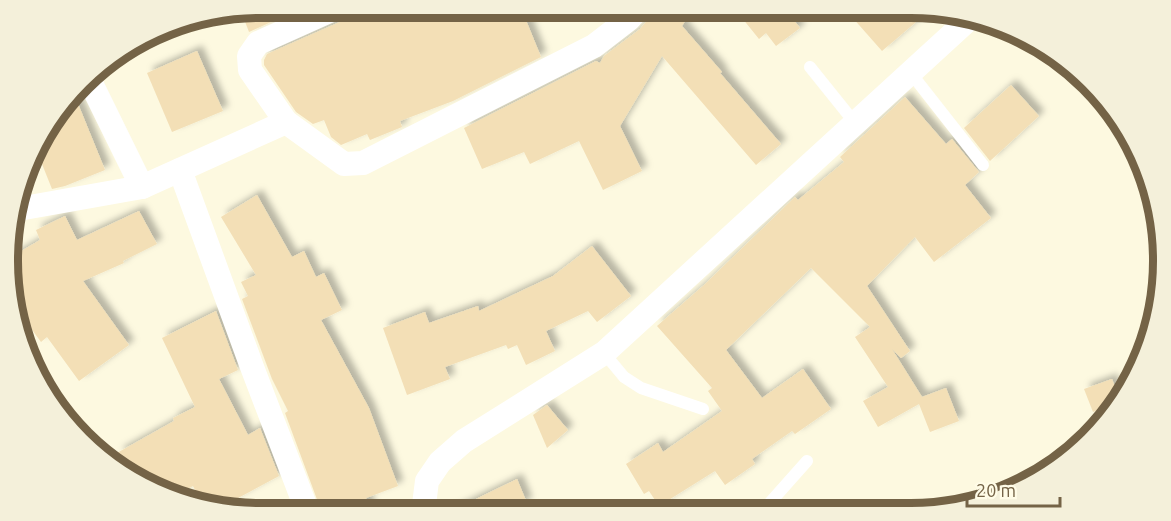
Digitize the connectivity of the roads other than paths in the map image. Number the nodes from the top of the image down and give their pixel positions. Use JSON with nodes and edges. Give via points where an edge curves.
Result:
{"nodes":[{"id":1,"x":314,"y":18,"type":"edge"},
{"id":2,"x":629,"y":18,"type":"edge"},
{"id":3,"x":963,"y":24,"type":"edge"},
{"id":4,"x":810,"y":67,"type":"dead end"},
{"id":5,"x":910,"y":72,"type":"junction"},
{"id":6,"x":92,"y":86,"type":"edge"},
{"id":7,"x":286,"y":122,"type":"junction"},
{"id":8,"x":855,"y":123,"type":"junction"},
{"id":9,"x":983,"y":165,"type":"dead end"},
{"id":10,"x":180,"y":170,"type":"junction"},
{"id":11,"x":141,"y":187,"type":"junction"},
{"id":12,"x":24,"y":208,"type":"edge"},
{"id":13,"x":604,"y":352,"type":"junction"},
{"id":14,"x":703,"y":409,"type":"dead end"},
{"id":15,"x":807,"y":461,"type":"dead end"},
{"id":16,"x":304,"y":503,"type":"edge"},
{"id":17,"x":424,"y":503,"type":"edge"},
{"id":18,"x":770,"y":503,"type":"edge"}],
"edges":[{"from":1,"to":7,"type":"street","via":[[258,43],[249,56],[250,70]]},
{"from":2,"to":7,"type":"street","via":[[594,46],[363,163],[344,164]]},
{"from":3,"to":5,"type":"street"},
{"from":4,"to":8,"type":"lane"},
{"from":5,"to":8,"type":"street"},
{"from":5,"to":9,"type":"lane"},
{"from":6,"to":11,"type":"street"},
{"from":7,"to":10,"type":"street"},
{"from":8,"to":13,"type":"street"},
{"from":10,"to":11,"type":"street"},
{"from":10,"to":16,"type":"street"},
{"from":11,"to":12,"type":"street"},
{"from":13,"to":14,"type":"lane","via":[[624,377],[641,388]]},
{"from":13,"to":17,"type":"street","via":[[464,441],[440,462],[427,481]]},
{"from":15,"to":18,"type":"lane"}]}
